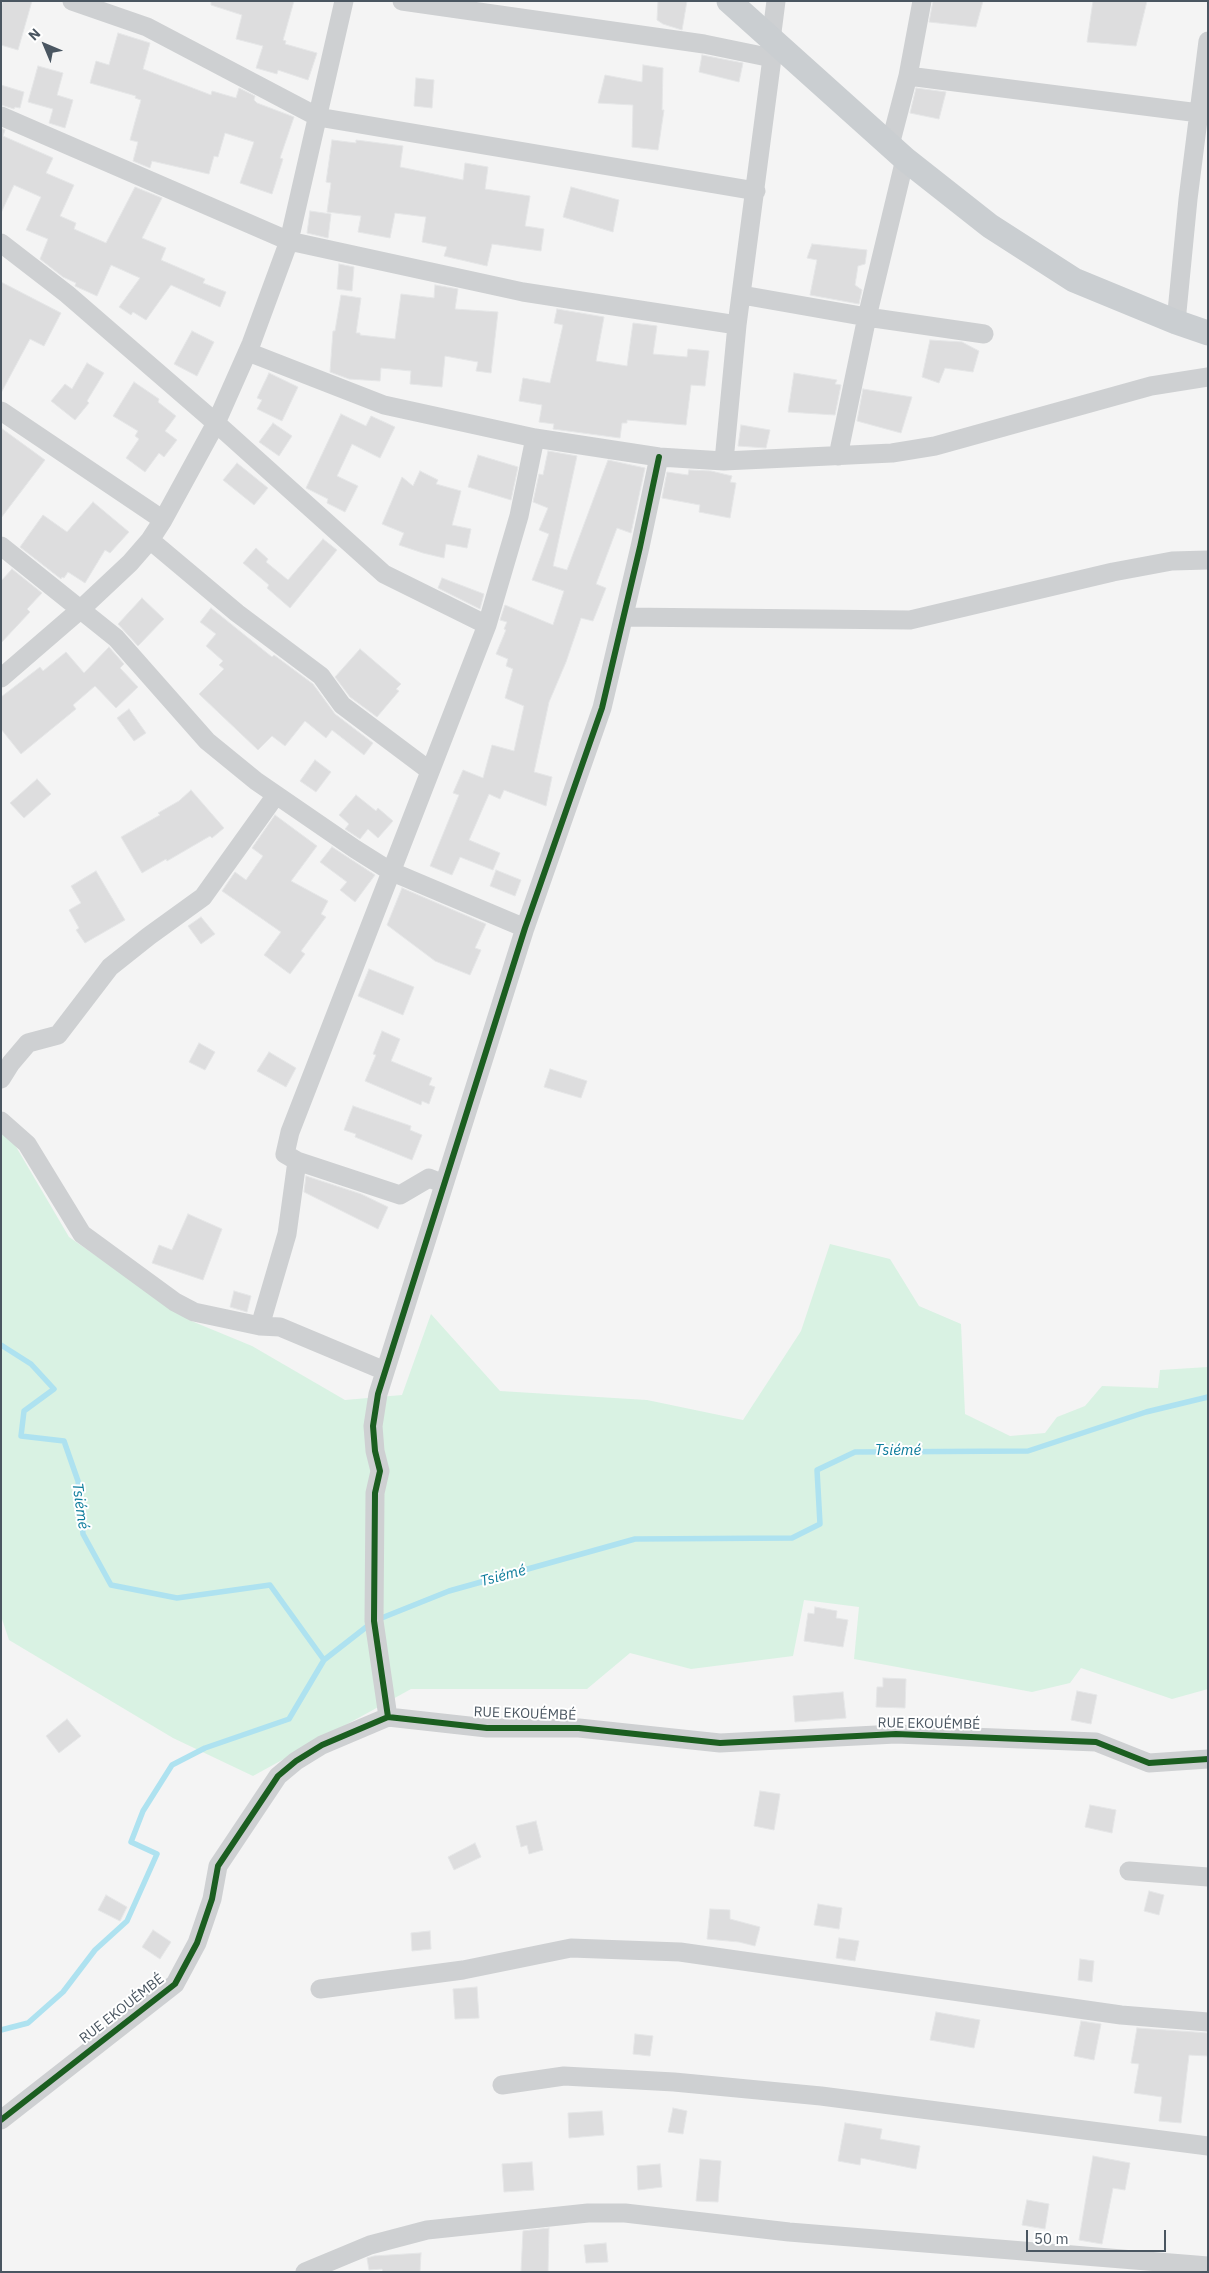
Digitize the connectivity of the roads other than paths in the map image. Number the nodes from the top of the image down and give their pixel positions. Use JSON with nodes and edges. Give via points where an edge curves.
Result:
{"nodes":[{"id":1,"x":72,"y":1,"type":"edge"},
{"id":2,"x":344,"y":1,"type":"edge"},
{"id":3,"x":402,"y":1,"type":"edge"},
{"id":4,"x":728,"y":1,"type":"edge"},
{"id":5,"x":776,"y":1,"type":"edge"},
{"id":6,"x":922,"y":1,"type":"edge"},
{"id":7,"x":1208,"y":41,"type":"edge"},
{"id":8,"x":772,"y":49,"type":"junction"},
{"id":9,"x":908,"y":76,"type":"junction"},
{"id":10,"x":1199,"y":114,"type":"junction"},
{"id":11,"x":1,"y":116,"type":"edge"},
{"id":12,"x":318,"y":117,"type":"junction"},
{"id":13,"x":898,"y":152,"type":"junction"},
{"id":14,"x":756,"y":192,"type":"junction"},
{"id":15,"x":289,"y":242,"type":"junction"},
{"id":16,"x":1,"y":243,"type":"edge"},
{"id":17,"x":742,"y":295,"type":"junction"},
{"id":18,"x":867,"y":318,"type":"junction"},
{"id":19,"x":1176,"y":322,"type":"junction"},
{"id":20,"x":737,"y":325,"type":"junction"},
{"id":21,"x":1208,"y":333,"type":"edge"},
{"id":22,"x":984,"y":334,"type":"dead end"},
{"id":23,"x":248,"y":352,"type":"junction"},
{"id":24,"x":1208,"y":377,"type":"edge"},
{"id":25,"x":1,"y":412,"type":"edge"},
{"id":26,"x":216,"y":423,"type":"junction"},
{"id":27,"x":535,"y":438,"type":"junction"},
{"id":28,"x":838,"y":456,"type":"junction"},
{"id":29,"x":659,"y":457,"type":"junction"},
{"id":30,"x":724,"y":461,"type":"junction"},
{"id":31,"x":163,"y":520,"type":"junction"},
{"id":32,"x":150,"y":540,"type":"junction"},
{"id":33,"x":1,"y":546,"type":"edge"},
{"id":34,"x":1208,"y":560,"type":"edge"},
{"id":35,"x":81,"y":609,"type":"junction"},
{"id":36,"x":624,"y":617,"type":"junction"},
{"id":37,"x":487,"y":625,"type":"junction"},
{"id":38,"x":1,"y":678,"type":"edge"},
{"id":39,"x":430,"y":771,"type":"junction"},
{"id":40,"x":276,"y":795,"type":"junction"},
{"id":41,"x":390,"y":870,"type":"junction"},
{"id":42,"x":525,"y":928,"type":"junction"},
{"id":43,"x":1,"y":1079,"type":"edge"},
{"id":44,"x":1,"y":1121,"type":"edge"},
{"id":45,"x":297,"y":1161,"type":"junction"},
{"id":46,"x":444,"y":1184,"type":"junction"},
{"id":47,"x":260,"y":1326,"type":"junction"},
{"id":48,"x":385,"y":1371,"type":"junction"},
{"id":49,"x":388,"y":1717,"type":"junction"},
{"id":50,"x":1208,"y":1759,"type":"edge"},
{"id":51,"x":1129,"y":1871,"type":"dead end"},
{"id":52,"x":1208,"y":1877,"type":"edge"},
{"id":53,"x":320,"y":1989,"type":"dead end"},
{"id":54,"x":1208,"y":2022,"type":"edge"},
{"id":55,"x":502,"y":2085,"type":"dead end"},
{"id":56,"x":1,"y":2120,"type":"edge"},
{"id":57,"x":1208,"y":2146,"type":"edge"},
{"id":58,"x":1208,"y":2266,"type":"edge"},
{"id":59,"x":304,"y":2272,"type":"edge"}],
"edges":[{"from":1,"to":12,"type":"street","via":[[147,27]]},
{"from":2,"to":12,"type":"street"},
{"from":3,"to":8,"type":"street","via":[[704,44]]},
{"from":4,"to":8,"type":"main road"},
{"from":5,"to":8,"type":"street"},
{"from":6,"to":9,"type":"street"},
{"from":7,"to":10,"type":"street"},
{"from":8,"to":13,"type":"main road"},
{"from":8,"to":14,"type":"street"},
{"from":9,"to":10,"type":"street"},
{"from":9,"to":13,"type":"street"},
{"from":10,"to":19,"type":"street"},
{"from":11,"to":15,"type":"street"},
{"from":12,"to":14,"type":"street"},
{"from":12,"to":15,"type":"street"},
{"from":13,"to":18,"type":"street"},
{"from":13,"to":19,"type":"main road","via":[[990,226],[1074,280]]},
{"from":14,"to":17,"type":"street"},
{"from":15,"to":20,"type":"street","via":[[523,292]]},
{"from":15,"to":23,"type":"street"},
{"from":16,"to":26,"type":"street","via":[[67,294]]},
{"from":17,"to":18,"type":"street"},
{"from":17,"to":20,"type":"street"},
{"from":18,"to":22,"type":"street"},
{"from":18,"to":28,"type":"street"},
{"from":19,"to":21,"type":"main road"},
{"from":20,"to":30,"type":"street"},
{"from":23,"to":26,"type":"street"},
{"from":23,"to":27,"type":"street","via":[[384,405]]},
{"from":24,"to":28,"type":"street","via":[[1151,386],[935,446],[892,454]]},
{"from":25,"to":31,"type":"street"},
{"from":26,"to":31,"type":"street"},
{"from":26,"to":37,"type":"street","via":[[384,574]]},
{"from":27,"to":29,"type":"street"},
{"from":27,"to":37,"type":"street","via":[[519,516]]},
{"from":28,"to":30,"type":"street"},
{"from":29,"to":30,"type":"street"},
{"from":29,"to":36,"type":"street"},
{"from":31,"to":32,"type":"street"},
{"from":32,"to":35,"type":"street"},
{"from":32,"to":39,"type":"street","via":[[237,613],[321,676],[342,705]]},
{"from":33,"to":35,"type":"street"},
{"from":34,"to":36,"type":"street","via":[[1172,561],[1113,572],[910,620]]},
{"from":35,"to":38,"type":"street"},
{"from":35,"to":40,"type":"street","via":[[116,638],[207,741]]},
{"from":36,"to":42,"type":"street","via":[[602,708]]},
{"from":37,"to":39,"type":"street"},
{"from":39,"to":41,"type":"street"},
{"from":40,"to":41,"type":"street"},
{"from":40,"to":43,"type":"street","via":[[203,897],[110,967],[58,1035],[28,1043]]},
{"from":41,"to":42,"type":"street"},
{"from":41,"to":45,"type":"street","via":[[290,1132],[285,1154]]},
{"from":42,"to":46,"type":"street"},
{"from":44,"to":47,"type":"street","via":[[27,1144],[82,1234],[194,1312]]},
{"from":45,"to":46,"type":"street","via":[[400,1196],[429,1178]]},
{"from":45,"to":47,"type":"street","via":[[287,1234]]},
{"from":46,"to":48,"type":"street"},
{"from":47,"to":48,"type":"street","via":[[280,1327]]},
{"from":48,"to":49,"type":"street","via":[[373,1426],[380,1471],[375,1493],[374,1621]]},
{"from":49,"to":50,"type":"street","name":"RUE EKOUÉMBÉ","via":[[487,1728],[579,1728],[720,1743],[896,1734],[1096,1742],[1148,1763]]},
{"from":49,"to":56,"type":"street","name":"RUE EKOUÉMBÉ","via":[[322,1745],[296,1760],[278,1776],[218,1866],[212,1898],[197,1943],[175,1984]]},
{"from":51,"to":52,"type":"street"},
{"from":53,"to":54,"type":"street","via":[[462,1970],[560,1949],[601,1949],[680,1952],[1121,2015]]},
{"from":55,"to":57,"type":"street","via":[[564,2076],[683,2083],[821,2096]]},
{"from":58,"to":59,"type":"street","via":[[789,2232],[626,2212],[427,2230],[370,2246]]}]}
